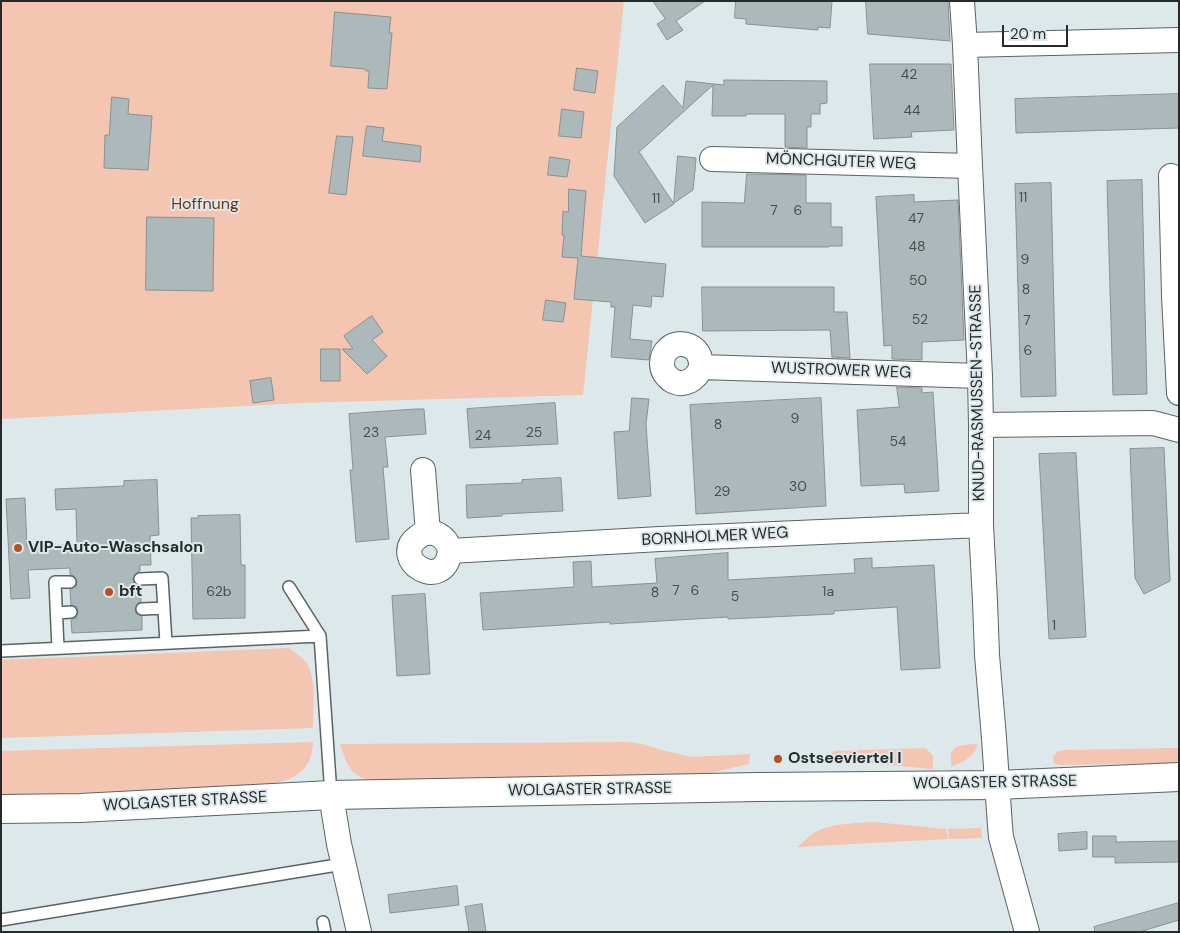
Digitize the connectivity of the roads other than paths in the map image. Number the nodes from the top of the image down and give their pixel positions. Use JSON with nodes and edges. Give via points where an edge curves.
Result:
{"nodes":[{"id":1,"x":962,"y":1,"type":"edge"},
{"id":2,"x":1179,"y":40,"type":"edge"},
{"id":3,"x":965,"y":45,"type":"junction"},
{"id":4,"x":712,"y":159,"type":"dead end"},
{"id":5,"x":970,"y":166,"type":"junction"},
{"id":6,"x":1171,"y":176,"type":"dead end"},
{"id":7,"x":701,"y":367,"type":"dead end"},
{"id":8,"x":980,"y":376,"type":"junction"},
{"id":9,"x":1179,"y":393,"type":"edge"},
{"id":10,"x":982,"y":425,"type":"junction"},
{"id":11,"x":1179,"y":430,"type":"edge"},
{"id":12,"x":423,"y":470,"type":"dead end"},
{"id":13,"x":981,"y":525,"type":"junction"},
{"id":14,"x":428,"y":533,"type":"junction"},
{"id":15,"x":450,"y":551,"type":"junction"},
{"id":16,"x":140,"y":579,"type":"dead end"},
{"id":17,"x":70,"y":582,"type":"dead end"},
{"id":18,"x":289,"y":587,"type":"dead end"},
{"id":19,"x":164,"y":608,"type":"junction"},
{"id":20,"x":142,"y":609,"type":"dead end"},
{"id":21,"x":71,"y":612,"type":"dead end"},
{"id":22,"x":56,"y":614,"type":"junction"},
{"id":23,"x":320,"y":636,"type":"junction"},
{"id":24,"x":166,"y":643,"type":"junction"},
{"id":25,"x":58,"y":648,"type":"junction"},
{"id":26,"x":1,"y":651,"type":"edge"},
{"id":27,"x":1179,"y":777,"type":"edge"},
{"id":28,"x":997,"y":785,"type":"junction"},
{"id":29,"x":331,"y":795,"type":"junction"},
{"id":30,"x":1,"y":809,"type":"edge"},
{"id":31,"x":343,"y":864,"type":"junction"},
{"id":32,"x":1,"y":920,"type":"edge"},
{"id":33,"x":359,"y":932,"type":"edge"},
{"id":34,"x":1027,"y":932,"type":"edge"}],
"edges":[{"from":1,"to":3,"type":"street","name":"KNUD-RASMUSSEN-STRASSE"},
{"from":2,"to":3,"type":"street"},
{"from":3,"to":5,"type":"street","name":"KNUD-RASMUSSEN-STRASSE"},
{"from":4,"to":5,"type":"street","name":"MÖNCHGUTER WEG"},
{"from":5,"to":8,"type":"street","name":"KNUD-RASMUSSEN-STRASSE"},
{"from":6,"to":9,"type":"street"},
{"from":7,"to":8,"type":"street","name":"WUSTROWER WEG"},
{"from":8,"to":10,"type":"street","name":"KNUD-RASMUSSEN-STRASSE"},
{"from":10,"to":11,"type":"street","via":[[1153,423]]},
{"from":10,"to":13,"type":"street","name":"KNUD-RASMUSSEN-STRASSE"},
{"from":12,"to":14,"type":"street"},
{"from":13,"to":15,"type":"street","name":"BORNHOLMER WEG","via":[[660,538]]},
{"from":13,"to":28,"type":"street","name":"KNUD-RASMUSSEN-STRASSE"},
{"from":14,"to":15,"type":"street","via":[[435,533],[445,540]]},
{"from":14,"to":15,"type":"street","via":[[417,538],[410,548],[416,567],[435,572],[446,564]]},
{"from":16,"to":19,"type":"lane","via":[[162,578]]},
{"from":17,"to":22,"type":"lane","via":[[55,582]]},
{"from":18,"to":23,"type":"lane"},
{"from":19,"to":20,"type":"lane"},
{"from":19,"to":24,"type":"lane"},
{"from":21,"to":22,"type":"lane"},
{"from":22,"to":25,"type":"lane"},
{"from":23,"to":24,"type":"lane"},
{"from":23,"to":29,"type":"lane"},
{"from":24,"to":25,"type":"lane"},
{"from":25,"to":26,"type":"lane"},
{"from":27,"to":28,"type":"main road","name":"WOLGASTER STRASSE"},
{"from":28,"to":29,"type":"main road","name":"WOLGASTER STRASSE"},
{"from":28,"to":34,"type":"street","name":"KNUD-RASMUSSEN-STRASSE","via":[[1001,837]]},
{"from":29,"to":30,"type":"main road","name":"WOLGASTER STRASSE"},
{"from":29,"to":31,"type":"street"},
{"from":31,"to":32,"type":"lane"},
{"from":31,"to":33,"type":"street"}]}
